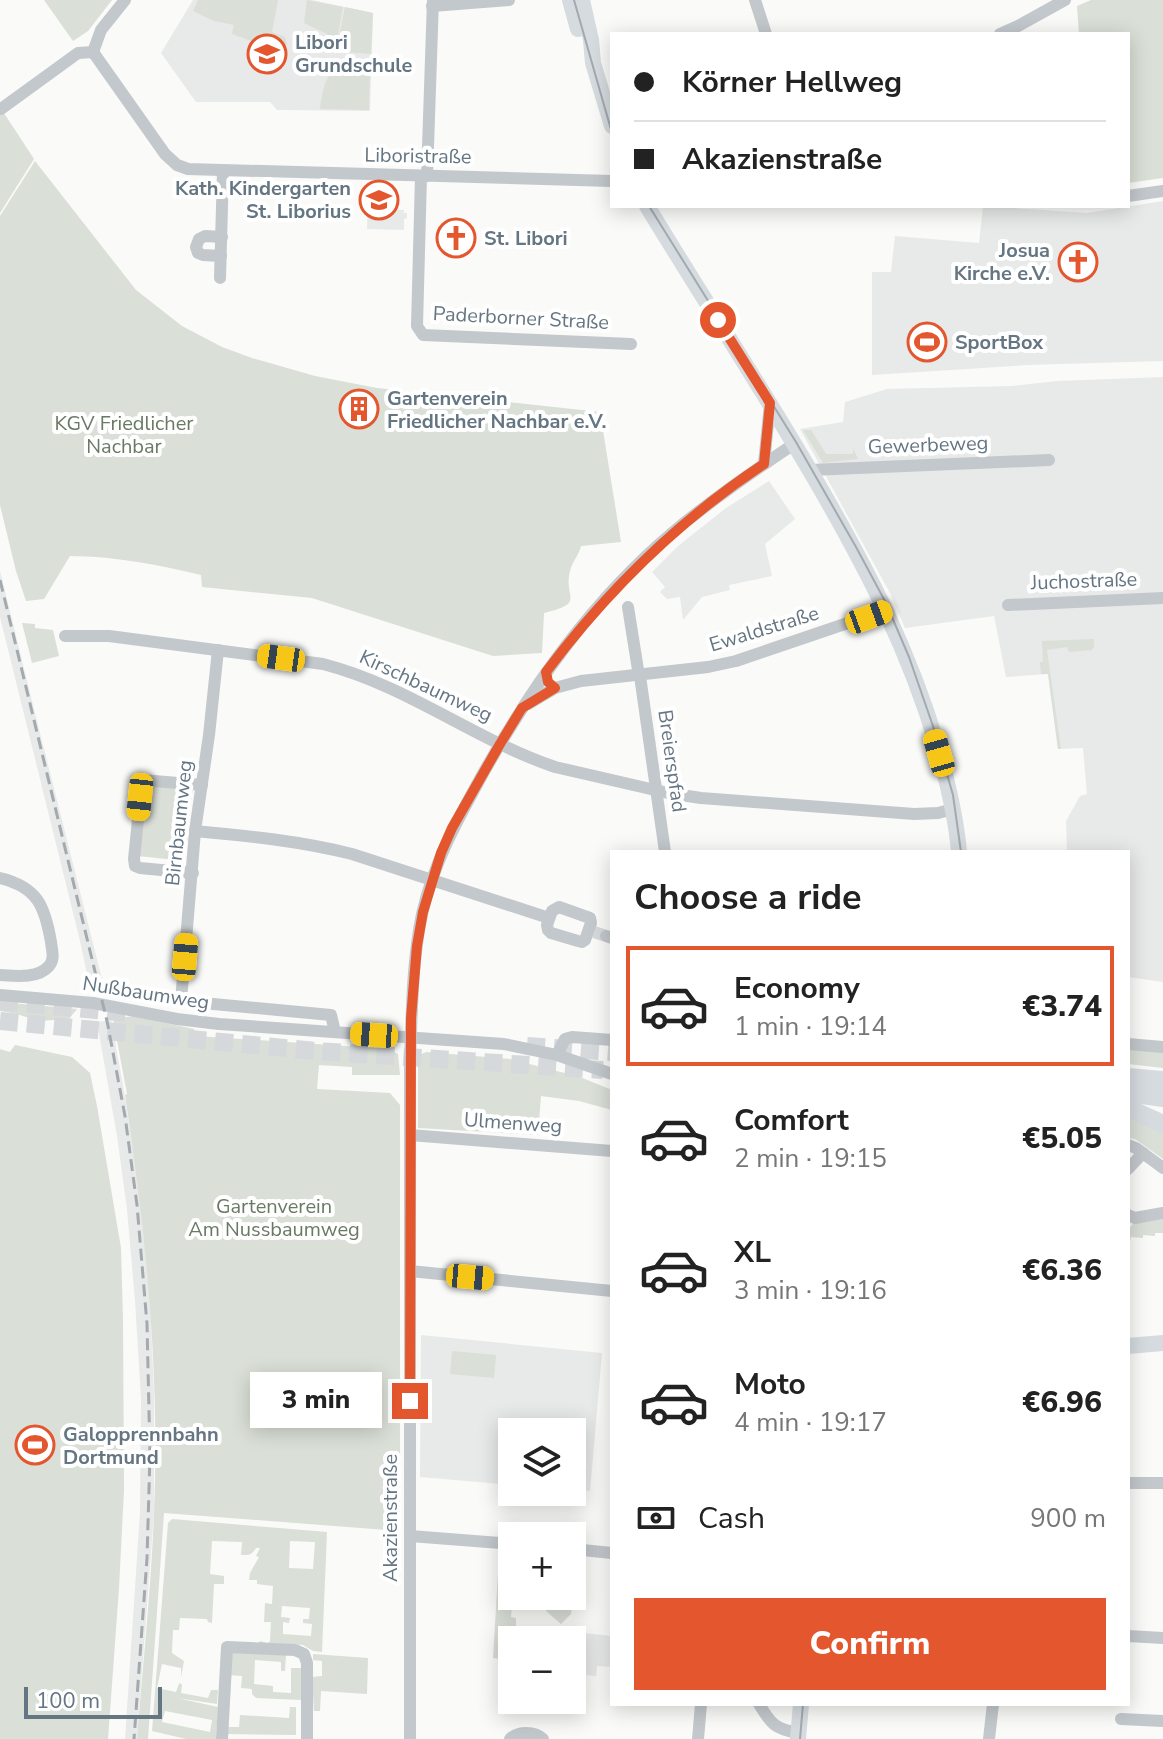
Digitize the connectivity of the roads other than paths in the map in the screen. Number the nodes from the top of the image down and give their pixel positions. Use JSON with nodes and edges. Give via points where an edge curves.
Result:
{"nodes":[{"id":1,"x":125,"y":0,"type":"edge"},
{"id":2,"x":509,"y":0,"type":"edge"},
{"id":3,"x":570,"y":0,"type":"edge"},
{"id":4,"x":582,"y":0,"type":"edge"},
{"id":5,"x":755,"y":0,"type":"edge"},
{"id":6,"x":1065,"y":0,"type":"edge"},
{"id":7,"x":433,"y":3,"type":"edge"},
{"id":8,"x":765,"y":32,"type":"edge"},
{"id":9,"x":1004,"y":32,"type":"edge"},
{"id":10,"x":93,"y":52,"type":"junction"},
{"id":11,"x":593,"y":63,"type":"junction"},
{"id":12,"x":1,"y":109,"type":"edge"},
{"id":13,"x":610,"y":119,"type":"edge"},
{"id":14,"x":223,"y":171,"type":"junction"},
{"id":15,"x":424,"y":176,"type":"junction"},
{"id":16,"x":610,"y":181,"type":"edge"},
{"id":17,"x":1163,"y":191,"type":"edge"},
{"id":18,"x":1130,"y":196,"type":"edge"},
{"id":19,"x":648,"y":208,"type":"edge"},
{"id":20,"x":222,"y":237,"type":"junction"},
{"id":21,"x":221,"y":256,"type":"junction"},
{"id":22,"x":220,"y":278,"type":"dead end"},
{"id":23,"x":631,"y":344,"type":"dead end"},
{"id":24,"x":770,"y":403,"type":"junction"},
{"id":25,"x":794,"y":444,"type":"junction"},
{"id":26,"x":1049,"y":460,"type":"dead end"},
{"id":27,"x":764,"y":464,"type":"junction"},
{"id":28,"x":810,"y":470,"type":"junction"},
{"id":29,"x":1163,"y":598,"type":"edge"},
{"id":30,"x":1008,"y":605,"type":"dead end"},
{"id":31,"x":628,"y":607,"type":"dead end"},
{"id":32,"x":886,"y":610,"type":"junction"},
{"id":33,"x":65,"y":636,"type":"dead end"},
{"id":34,"x":218,"y":650,"type":"junction"},
{"id":35,"x":546,"y":672,"type":"junction"},
{"id":36,"x":640,"y":680,"type":"junction"},
{"id":37,"x":555,"y":688,"type":"junction"},
{"id":38,"x":522,"y":708,"type":"junction"},
{"id":39,"x":500,"y":744,"type":"junction"},
{"id":40,"x":202,"y":785,"type":"junction"},
{"id":41,"x":656,"y":790,"type":"junction"},
{"id":42,"x":953,"y":809,"type":"junction"},
{"id":43,"x":195,"y":831,"type":"junction"},
{"id":44,"x":665,"y":850,"type":"edge"},
{"id":45,"x":959,"y":850,"type":"edge"},
{"id":46,"x":193,"y":873,"type":"junction"},
{"id":47,"x":0,"y":878,"type":"edge"},
{"id":48,"x":432,"y":880,"type":"junction"},
{"id":49,"x":549,"y":918,"type":"junction"},
{"id":50,"x":600,"y":934,"type":"edge"},
{"id":51,"x":0,"y":975,"type":"edge"},
{"id":52,"x":0,"y":995,"type":"edge"},
{"id":53,"x":181,"y":1001,"type":"joint"},
{"id":54,"x":335,"y":1032,"type":"junction"},
{"id":55,"x":411,"y":1037,"type":"junction"},
{"id":56,"x":610,"y":1040,"type":"edge"},
{"id":57,"x":1130,"y":1044,"type":"edge"},
{"id":58,"x":1163,"y":1047,"type":"edge"},
{"id":59,"x":557,"y":1055,"type":"junction"},
{"id":60,"x":610,"y":1073,"type":"edge"},
{"id":61,"x":1130,"y":1077,"type":"edge"},
{"id":62,"x":1163,"y":1080,"type":"edge"},
{"id":63,"x":1130,"y":1093,"type":"edge"},
{"id":64,"x":1163,"y":1098,"type":"edge"},
{"id":65,"x":1130,"y":1109,"type":"edge"},
{"id":66,"x":1163,"y":1124,"type":"edge"},
{"id":67,"x":410,"y":1135,"type":"junction"},
{"id":68,"x":1130,"y":1146,"type":"edge"},
{"id":69,"x":610,"y":1151,"type":"edge"},
{"id":70,"x":1143,"y":1153,"type":"junction"},
{"id":71,"x":1130,"y":1166,"type":"edge"},
{"id":72,"x":1163,"y":1168,"type":"edge"},
{"id":73,"x":1163,"y":1213,"type":"edge"},
{"id":74,"x":1130,"y":1216,"type":"edge"},
{"id":75,"x":410,"y":1271,"type":"junction"},
{"id":76,"x":610,"y":1291,"type":"edge"},
{"id":77,"x":1163,"y":1343,"type":"edge"},
{"id":78,"x":1130,"y":1346,"type":"edge"},
{"id":79,"x":1130,"y":1483,"type":"edge"},
{"id":80,"x":1163,"y":1483,"type":"edge"},
{"id":81,"x":410,"y":1536,"type":"junction"},
{"id":82,"x":498,"y":1543,"type":"edge"},
{"id":83,"x":586,"y":1550,"type":"edge"},
{"id":84,"x":610,"y":1553,"type":"edge"},
{"id":85,"x":1130,"y":1636,"type":"edge"},
{"id":86,"x":1163,"y":1638,"type":"edge"},
{"id":87,"x":701,"y":1706,"type":"edge"},
{"id":88,"x":760,"y":1706,"type":"edge"},
{"id":89,"x":801,"y":1706,"type":"edge"},
{"id":90,"x":809,"y":1706,"type":"edge"},
{"id":91,"x":993,"y":1706,"type":"edge"},
{"id":92,"x":1121,"y":1719,"type":"dead end"},
{"id":93,"x":1163,"y":1721,"type":"edge"},
{"id":94,"x":801,"y":1737,"type":"edge"},
{"id":95,"x":222,"y":1739,"type":"edge"},
{"id":96,"x":307,"y":1739,"type":"edge"},
{"id":97,"x":410,"y":1739,"type":"edge"},
{"id":98,"x":510,"y":1739,"type":"edge"},
{"id":99,"x":543,"y":1739,"type":"edge"},
{"id":100,"x":698,"y":1739,"type":"edge"},
{"id":101,"x":989,"y":1739,"type":"edge"}],
"edges":[{"from":1,"to":10,"type":"street","via":[[101,30]]},
{"from":2,"to":7,"type":"street"},
{"from":3,"to":11,"type":"main road"},
{"from":4,"to":11,"type":"main road"},
{"from":5,"to":8,"type":"street"},
{"from":6,"to":9,"type":"street"},
{"from":7,"to":15,"type":"street","name":"Paderborner Straße"},
{"from":10,"to":12,"type":"street","via":[[78,53]]},
{"from":10,"to":14,"type":"street","name":"Liboristraße","via":[[177,165]]},
{"from":11,"to":13,"type":"main road"},
{"from":14,"to":15,"type":"street","name":"Liboristraße"},
{"from":14,"to":20,"type":"street"},
{"from":15,"to":16,"type":"street","name":"Liboristraße"},
{"from":15,"to":23,"type":"street","name":"Paderborner Straße","via":[[417,326],[423,335]]},
{"from":17,"to":18,"type":"street"},
{"from":19,"to":24,"type":"main road"},
{"from":20,"to":21,"type":"street"},
{"from":20,"to":21,"type":"street","via":[[205,236],[196,247],[203,255]]},
{"from":21,"to":22,"type":"street"},
{"from":24,"to":25,"type":"main road"},
{"from":24,"to":27,"type":"street"},
{"from":25,"to":27,"type":"street","name":"Akazienstraße"},
{"from":25,"to":28,"type":"main road"},
{"from":26,"to":28,"type":"street","name":"Gewerbeweg"},
{"from":27,"to":35,"type":"street","name":"Akazienstraße","via":[[706,505],[628,574]]},
{"from":28,"to":32,"type":"main road"},
{"from":29,"to":30,"type":"street","name":"Juchostraße"},
{"from":31,"to":36,"type":"street","name":"Breierspfad"},
{"from":32,"to":36,"type":"street","name":"Ewaldstraße","via":[[736,661]]},
{"from":32,"to":42,"type":"main road","via":[[919,690]]},
{"from":33,"to":34,"type":"street","name":"Kirschbaumweg","via":[[109,636]]},
{"from":34,"to":39,"type":"street","name":"Kirschbaumweg","via":[[347,671],[388,686]]},
{"from":34,"to":40,"type":"street","name":"Birnbaumweg"},
{"from":35,"to":37,"type":"street"},
{"from":35,"to":38,"type":"street","name":"Akazienstraße"},
{"from":36,"to":37,"type":"street","name":"Ewaldstraße","via":[[581,681]]},
{"from":36,"to":41,"type":"street","name":"Breierspfad"},
{"from":37,"to":38,"type":"street","name":"Ewaldstraße"},
{"from":38,"to":39,"type":"street","name":"Akazienstraße"},
{"from":39,"to":41,"type":"street","name":"Kirschbaumweg","via":[[555,767]]},
{"from":39,"to":48,"type":"street","name":"Akazienstraße","via":[[452,828]]},
{"from":40,"to":43,"type":"street","name":"Birnbaumweg"},
{"from":40,"to":46,"type":"street","via":[[142,780],[135,866]]},
{"from":41,"to":42,"type":"street","name":"Kirschbaumweg","via":[[869,812]]},
{"from":41,"to":44,"type":"street","name":"Breierspfad"},
{"from":42,"to":45,"type":"main road"},
{"from":43,"to":46,"type":"street","name":"Birnbaumweg"},
{"from":43,"to":48,"type":"street","via":[[295,841]]},
{"from":46,"to":53,"type":"street","name":"Birnbaumweg"},
{"from":47,"to":51,"type":"street","via":[[26,887],[40,903],[53,956],[40,973]]},
{"from":48,"to":49,"type":"street"},
{"from":48,"to":55,"type":"street","name":"Akazienstraße","via":[[417,946]]},
{"from":49,"to":50,"type":"street","via":[[559,907],[590,918]]},
{"from":49,"to":50,"type":"street","via":[[551,933],[582,942]]},
{"from":52,"to":54,"type":"street","name":"Nußbaumweg","via":[[93,1003],[198,1022]]},
{"from":53,"to":54,"type":"street","name":"Nußbaumweg","via":[[331,1015]]},
{"from":54,"to":55,"type":"street","name":"Nußbaumweg"},
{"from":55,"to":59,"type":"street","name":"Nußbaumweg","via":[[504,1044]]},
{"from":55,"to":67,"type":"street","name":"Akazienstraße"},
{"from":56,"to":59,"type":"street","via":[[565,1039]]},
{"from":57,"to":58,"type":"street"},
{"from":59,"to":60,"type":"street","name":"Nußbaumweg"},
{"from":61,"to":62,"type":"highway"},
{"from":63,"to":64,"type":"highway"},
{"from":65,"to":66,"type":"highway"},
{"from":67,"to":69,"type":"street","name":"Ulmenweg"},
{"from":67,"to":75,"type":"street","name":"Akazienstraße"},
{"from":68,"to":70,"type":"street"},
{"from":70,"to":71,"type":"street"},
{"from":70,"to":72,"type":"street"},
{"from":73,"to":74,"type":"street"},
{"from":75,"to":76,"type":"street"},
{"from":75,"to":81,"type":"street","name":"Akazienstraße"},
{"from":77,"to":78,"type":"main road"},
{"from":79,"to":80,"type":"street"},
{"from":81,"to":82,"type":"street"},
{"from":81,"to":97,"type":"street","name":"Akazienstraße"},
{"from":83,"to":84,"type":"street"},
{"from":85,"to":86,"type":"street"},
{"from":87,"to":100,"type":"street"},
{"from":88,"to":94,"type":"street","via":[[774,1726]]},
{"from":89,"to":94,"type":"main road"},
{"from":90,"to":94,"type":"main road"},
{"from":91,"to":101,"type":"street"},
{"from":92,"to":93,"type":"street"},
{"from":95,"to":96,"type":"street","via":[[227,1647],[304,1654]]},
{"from":98,"to":99,"type":"street","via":[[519,1733]]}]}
